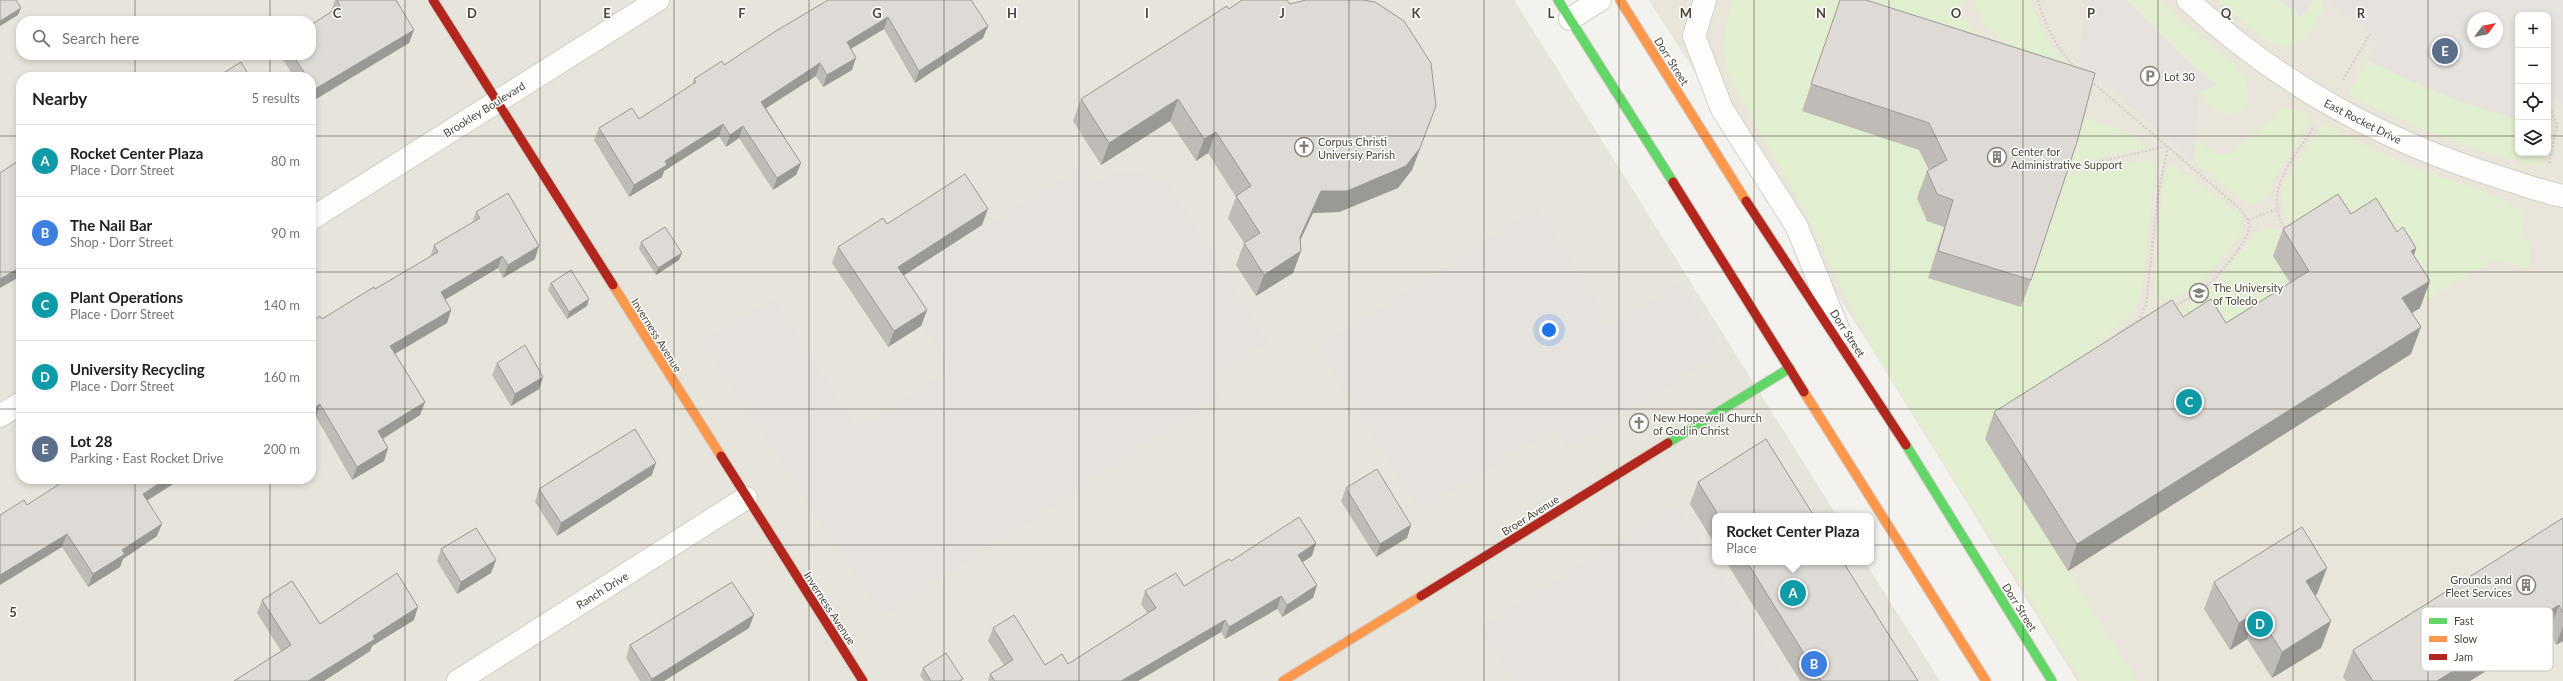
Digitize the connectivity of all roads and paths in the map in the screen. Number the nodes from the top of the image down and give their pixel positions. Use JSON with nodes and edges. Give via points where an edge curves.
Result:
{"nodes":[{"id":1,"x":433,"y":0,"type":"edge"},
{"id":2,"x":658,"y":0,"type":"edge"},
{"id":3,"x":1558,"y":0,"type":"edge"},
{"id":4,"x":1600,"y":0,"type":"edge"},
{"id":5,"x":1620,"y":0,"type":"edge"},
{"id":6,"x":1705,"y":0,"type":"edge"},
{"id":7,"x":2038,"y":0,"type":"edge"},
{"id":8,"x":2188,"y":0,"type":"edge"},
{"id":9,"x":1570,"y":19,"type":"junction"},
{"id":10,"x":2370,"y":34,"type":"dead end"},
{"id":11,"x":2076,"y":76,"type":"edge"},
{"id":12,"x":2089,"y":80,"type":"edge"},
{"id":13,"x":2340,"y":85,"type":"dead end"},
{"id":14,"x":496,"y":101,"type":"junction"},
{"id":15,"x":2551,"y":111,"type":"edge"},
{"id":16,"x":2318,"y":121,"type":"dead end"},
{"id":17,"x":2168,"y":146,"type":"junction"},
{"id":18,"x":2556,"y":166,"type":"dead end"},
{"id":19,"x":2067,"y":169,"type":"edge"},
{"id":20,"x":2563,"y":196,"type":"edge"},
{"id":21,"x":2277,"y":209,"type":"junction"},
{"id":22,"x":316,"y":216,"type":"edge"},
{"id":23,"x":2248,"y":220,"type":"junction"},
{"id":24,"x":2291,"y":237,"type":"edge"},
{"id":25,"x":2167,"y":309,"type":"edge"},
{"id":26,"x":2152,"y":314,"type":"edge"},
{"id":27,"x":2140,"y":318,"type":"junction"},
{"id":28,"x":2110,"y":340,"type":"edge"},
{"id":29,"x":1848,"y":355,"type":"junction"},
{"id":30,"x":1790,"y":368,"type":"junction"},
{"id":31,"x":16,"y":406,"type":"edge"},
{"id":32,"x":0,"y":416,"type":"edge"},
{"id":33,"x":746,"y":498,"type":"junction"},
{"id":34,"x":458,"y":681,"type":"edge"},
{"id":35,"x":863,"y":681,"type":"edge"},
{"id":36,"x":1283,"y":681,"type":"edge"},
{"id":37,"x":1986,"y":681,"type":"edge"},
{"id":38,"x":2052,"y":681,"type":"edge"}],
"edges":[{"from":1,"to":14,"type":"main road","name":"Inverness Avenue"},
{"from":2,"to":14,"type":"street","name":"Brookley Boulevard"},
{"from":3,"to":9,"type":"main road"},
{"from":4,"to":9,"type":"street"},
{"from":5,"to":29,"type":"main road","name":"Dorr Street","via":[[1702,133]]},
{"from":6,"to":29,"type":"street","via":[[1694,36],[1722,108],[1797,227]]},
{"from":7,"to":11,"type":"path","via":[[2046,25],[2077,69]]},
{"from":8,"to":20,"type":"street","name":"East Rocket Drive","via":[[2274,71],[2351,117],[2437,156]]},
{"from":9,"to":30,"type":"main road"},
{"from":10,"to":13,"type":"path"},
{"from":12,"to":17,"type":"path"},
{"from":14,"to":22,"type":"street","name":"Brookley Boulevard"},
{"from":14,"to":33,"type":"main road","name":"Inverness Avenue"},
{"from":15,"to":18,"type":"path","via":[[2557,124],[2549,164]]},
{"from":16,"to":21,"type":"path","via":[[2276,191]]},
{"from":17,"to":19,"type":"path"},
{"from":17,"to":23,"type":"path","via":[[2239,208]]},
{"from":17,"to":27,"type":"path","via":[[2158,196],[2146,305]]},
{"from":21,"to":23,"type":"path"},
{"from":21,"to":24,"type":"path"},
{"from":23,"to":25,"type":"path","via":[[2250,226],[2245,239],[2212,281],[2193,296]]},
{"from":26,"to":27,"type":"path"},
{"from":27,"to":28,"type":"path"},
{"from":29,"to":38,"type":"main road","name":"Dorr Street"},
{"from":30,"to":36,"type":"main road","name":"Broer Avenue"},
{"from":30,"to":37,"type":"main road"},
{"from":31,"to":32,"type":"street"},
{"from":33,"to":34,"type":"street","name":"Ranch Drive"},
{"from":33,"to":35,"type":"main road","name":"Inverness Avenue"}]}
